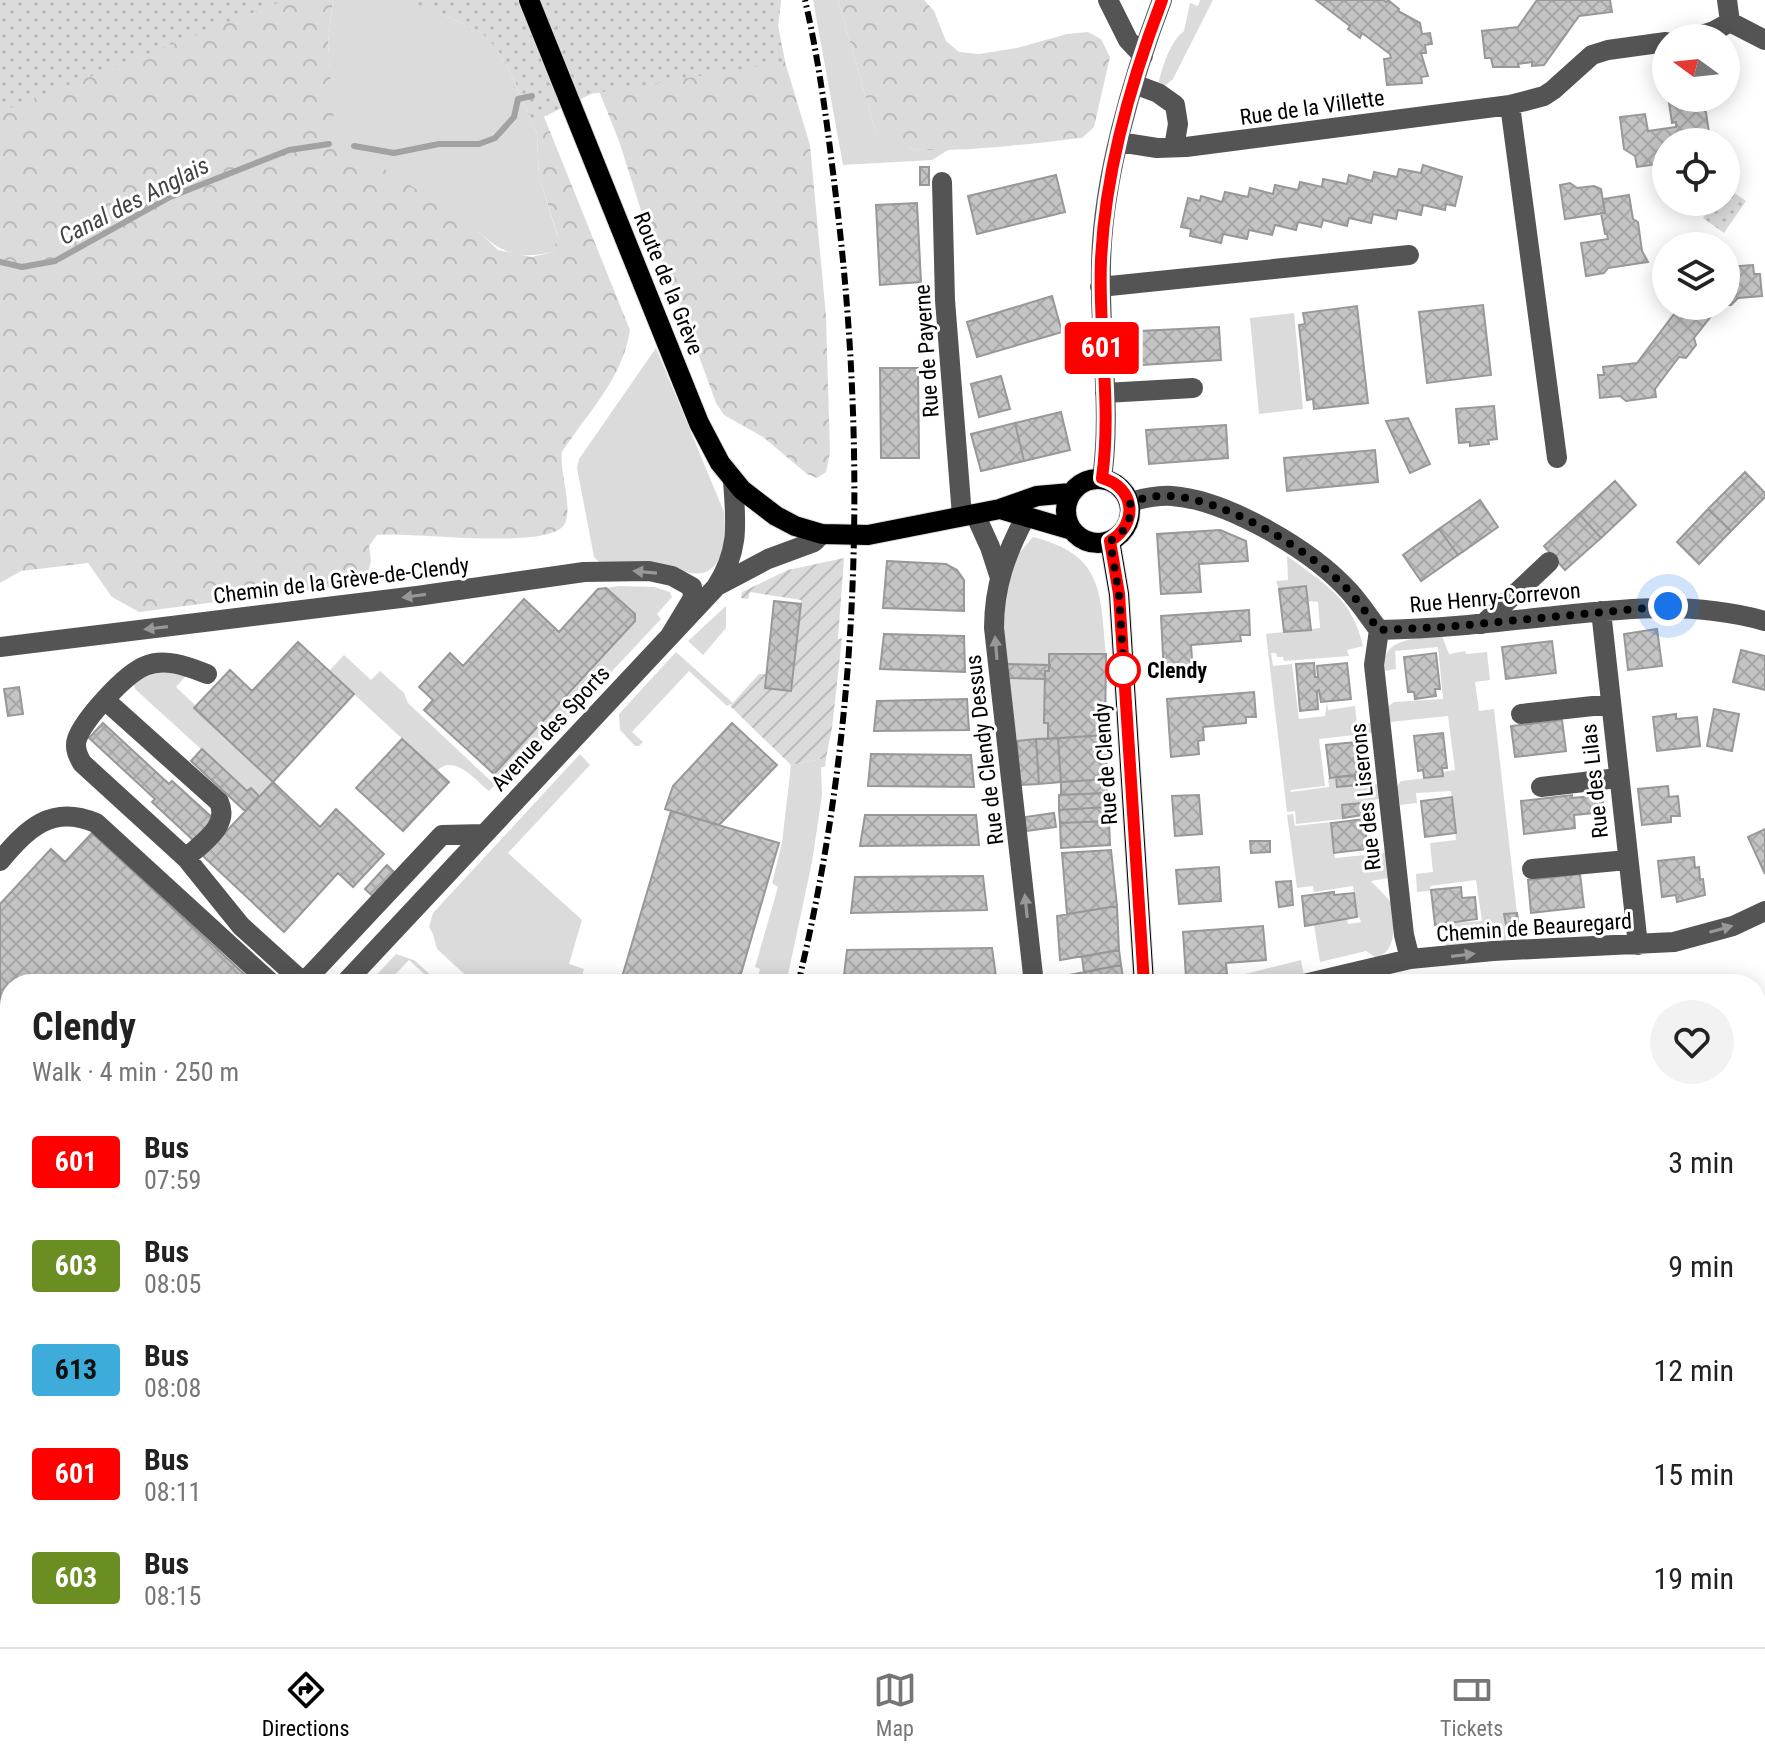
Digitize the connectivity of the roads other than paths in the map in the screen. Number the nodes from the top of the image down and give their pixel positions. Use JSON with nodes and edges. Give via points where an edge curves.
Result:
{"nodes":[{"id":1,"x":529,"y":0,"type":"edge"},
{"id":2,"x":1108,"y":0,"type":"edge"},
{"id":3,"x":1162,"y":0,"type":"edge"},
{"id":4,"x":1727,"y":0,"type":"edge"},
{"id":5,"x":1730,"y":22,"type":"junction"},
{"id":6,"x":1726,"y":24,"type":"edge"},
{"id":7,"x":1765,"y":40,"type":"edge"},
{"id":8,"x":1652,"y":44,"type":"edge"},
{"id":9,"x":1143,"y":56,"type":"junction"},
{"id":10,"x":1134,"y":84,"type":"junction"},
{"id":11,"x":1510,"y":105,"type":"junction"},
{"id":12,"x":1119,"y":142,"type":"junction"},
{"id":13,"x":1174,"y":147,"type":"junction"},
{"id":14,"x":942,"y":182,"type":"dead end"},
{"id":15,"x":1409,"y":255,"type":"dead end"},
{"id":16,"x":1100,"y":287,"type":"junction"},
{"id":17,"x":1193,"y":388,"type":"dead end"},
{"id":18,"x":1105,"y":393,"type":"junction"},
{"id":19,"x":1557,"y":458,"type":"dead end"},
{"id":20,"x":1102,"y":478,"type":"junction"},
{"id":21,"x":733,"y":481,"type":"junction"},
{"id":22,"x":1071,"y":493,"type":"junction"},
{"id":23,"x":1130,"y":502,"type":"junction"},
{"id":24,"x":1000,"y":509,"type":"junction"},
{"id":25,"x":968,"y":515,"type":"junction"},
{"id":26,"x":1026,"y":516,"type":"junction"},
{"id":27,"x":1072,"y":530,"type":"junction"},
{"id":28,"x":822,"y":534,"type":"junction"},
{"id":29,"x":1110,"y":541,"type":"junction"},
{"id":30,"x":1549,"y":562,"type":"dead end"},
{"id":31,"x":730,"y":563,"type":"junction"},
{"id":32,"x":999,"y":575,"type":"junction"},
{"id":33,"x":686,"y":583,"type":"junction"},
{"id":34,"x":716,"y":587,"type":"junction"},
{"id":35,"x":1601,"y":611,"type":"junction"},
{"id":36,"x":1765,"y":621,"type":"edge"},
{"id":37,"x":1483,"y":624,"type":"junction"},
{"id":38,"x":1379,"y":630,"type":"junction"},
{"id":39,"x":670,"y":636,"type":"junction"},
{"id":40,"x":0,"y":647,"type":"edge"},
{"id":41,"x":207,"y":674,"type":"dead end"},
{"id":42,"x":105,"y":700,"type":"junction"},
{"id":43,"x":1611,"y":704,"type":"junction"},
{"id":44,"x":1521,"y":714,"type":"dead end"},
{"id":45,"x":1618,"y":778,"type":"junction"},
{"id":46,"x":1541,"y":787,"type":"dead end"},
{"id":47,"x":484,"y":834,"type":"junction"},
{"id":48,"x":186,"y":858,"type":"junction"},
{"id":49,"x":1627,"y":860,"type":"junction"},
{"id":50,"x":0,"y":861,"type":"edge"},
{"id":51,"x":1532,"y":869,"type":"dead end"},
{"id":52,"x":1765,"y":911,"type":"edge"},
{"id":53,"x":1638,"y":945,"type":"junction"},
{"id":54,"x":1410,"y":959,"type":"junction"},
{"id":55,"x":261,"y":974,"type":"edge"},
{"id":56,"x":294,"y":974,"type":"edge"},
{"id":57,"x":312,"y":974,"type":"edge"},
{"id":58,"x":355,"y":974,"type":"edge"},
{"id":59,"x":1033,"y":974,"type":"edge"},
{"id":60,"x":1143,"y":974,"type":"edge"},
{"id":61,"x":1346,"y":974,"type":"edge"}],
"edges":[{"from":1,"to":21,"type":"main road","name":"Route de la Grève","via":[[699,423]]},
{"from":2,"to":9,"type":"street","via":[[1128,40]]},
{"from":3,"to":9,"type":"street"},
{"from":4,"to":5,"type":"street"},
{"from":5,"to":6,"type":"street"},
{"from":5,"to":7,"type":"street"},
{"from":8,"to":11,"type":"street","name":"Rue de la Villette","via":[[1592,55],[1544,96]]},
{"from":9,"to":10,"type":"street"},
{"from":10,"to":12,"type":"street"},
{"from":10,"to":13,"type":"street","via":[[1175,105]]},
{"from":11,"to":13,"type":"street","name":"Rue de la Villette"},
{"from":11,"to":19,"type":"street"},
{"from":12,"to":13,"type":"street","name":"Rue de la Villette"},
{"from":12,"to":16,"type":"street","via":[[1103,230]]},
{"from":14,"to":25,"type":"street","name":"Rue de Payerne","via":[[945,300]]},
{"from":15,"to":16,"type":"street"},
{"from":16,"to":18,"type":"street"},
{"from":17,"to":18,"type":"street"},
{"from":18,"to":20,"type":"street"},
{"from":20,"to":22,"type":"main road","via":[[1079,484]]},
{"from":20,"to":23,"type":"main road","via":[[1120,486]]},
{"from":21,"to":28,"type":"main road","name":"Route de la Grève","via":[[776,516]]},
{"from":21,"to":31,"type":"street","name":"Avenue des Sports","via":[[736,533]]},
{"from":22,"to":24,"type":"main road","name":"Route de la Grève","via":[[1037,496]]},
{"from":22,"to":27,"type":"main road","via":[[1066,512]]},
{"from":23,"to":29,"type":"main road","via":[[1125,530]]},
{"from":23,"to":38,"type":"street","via":[[1172,496],[1241,516],[1328,572]]},
{"from":24,"to":25,"type":"main road","name":"Route de la Grève"},
{"from":24,"to":26,"type":"main road"},
{"from":25,"to":28,"type":"main road","name":"Route de la Grève","via":[[868,535]]},
{"from":25,"to":32,"type":"street","name":"Rue de Payerne","via":[[990,547]]},
{"from":26,"to":27,"type":"main road"},
{"from":26,"to":32,"type":"street","name":"Rue de Clendy Dessus"},
{"from":27,"to":29,"type":"main road","via":[[1089,542]]},
{"from":28,"to":34,"type":"street"},
{"from":29,"to":60,"type":"main road","name":"Rue de Clendy","via":[[1119,594]]},
{"from":30,"to":37,"type":"street"},
{"from":31,"to":33,"type":"street","via":[[713,579]]},
{"from":31,"to":34,"type":"street","name":"Avenue des Sports"},
{"from":59,"to":32,"type":"street","name":"Rue de Clendy Dessus","one_way":true,"via":[[995,640]]},
{"from":33,"to":39,"type":"street","via":[[693,598]]},
{"from":33,"to":40,"type":"street","name":"Chemin de la Grève-de-Clendy","one_way":true,"via":[[649,571],[584,572],[451,595]]},
{"from":34,"to":39,"type":"street","name":"Avenue des Sports"},
{"from":35,"to":36,"type":"street","name":"Rue Henry-Correvon","via":[[1668,606],[1733,612]]},
{"from":35,"to":37,"type":"street","name":"Rue Henry-Correvon"},
{"from":35,"to":43,"type":"street","name":"Rue des Lilas"},
{"from":37,"to":38,"type":"street","name":"Rue Henry-Correvon"},
{"from":38,"to":54,"type":"street","name":"Rue des Liserons","via":[[1374,665]]},
{"from":39,"to":47,"type":"street","name":"Avenue des Sports"},
{"from":41,"to":42,"type":"street","via":[[177,664],[147,665]]},
{"from":42,"to":48,"type":"street","via":[[82,729],[77,754]]},
{"from":42,"to":48,"type":"street","via":[[219,802],[220,825]]},
{"from":43,"to":44,"type":"street"},
{"from":43,"to":45,"type":"street","name":"Rue des Lilas"},
{"from":45,"to":46,"type":"street"},
{"from":45,"to":49,"type":"street","name":"Rue des Lilas"},
{"from":47,"to":57,"type":"street","via":[[442,835]]},
{"from":47,"to":58,"type":"street","name":"Avenue des Sports","via":[[404,931]]},
{"from":48,"to":56,"type":"street","via":[[241,926]]},
{"from":49,"to":51,"type":"street"},
{"from":49,"to":53,"type":"street","name":"Rue des Lilas"},
{"from":50,"to":55,"type":"street","via":[[23,834],[45,820],[60,816],[96,823]]},
{"from":53,"to":52,"type":"street","name":"Chemin de Beauregard","one_way":true,"via":[[1674,942]]},
{"from":54,"to":53,"type":"street","name":"Chemin de Beauregard","one_way":true},
{"from":54,"to":61,"type":"street","name":"Chemin de Beauregard"}]}
